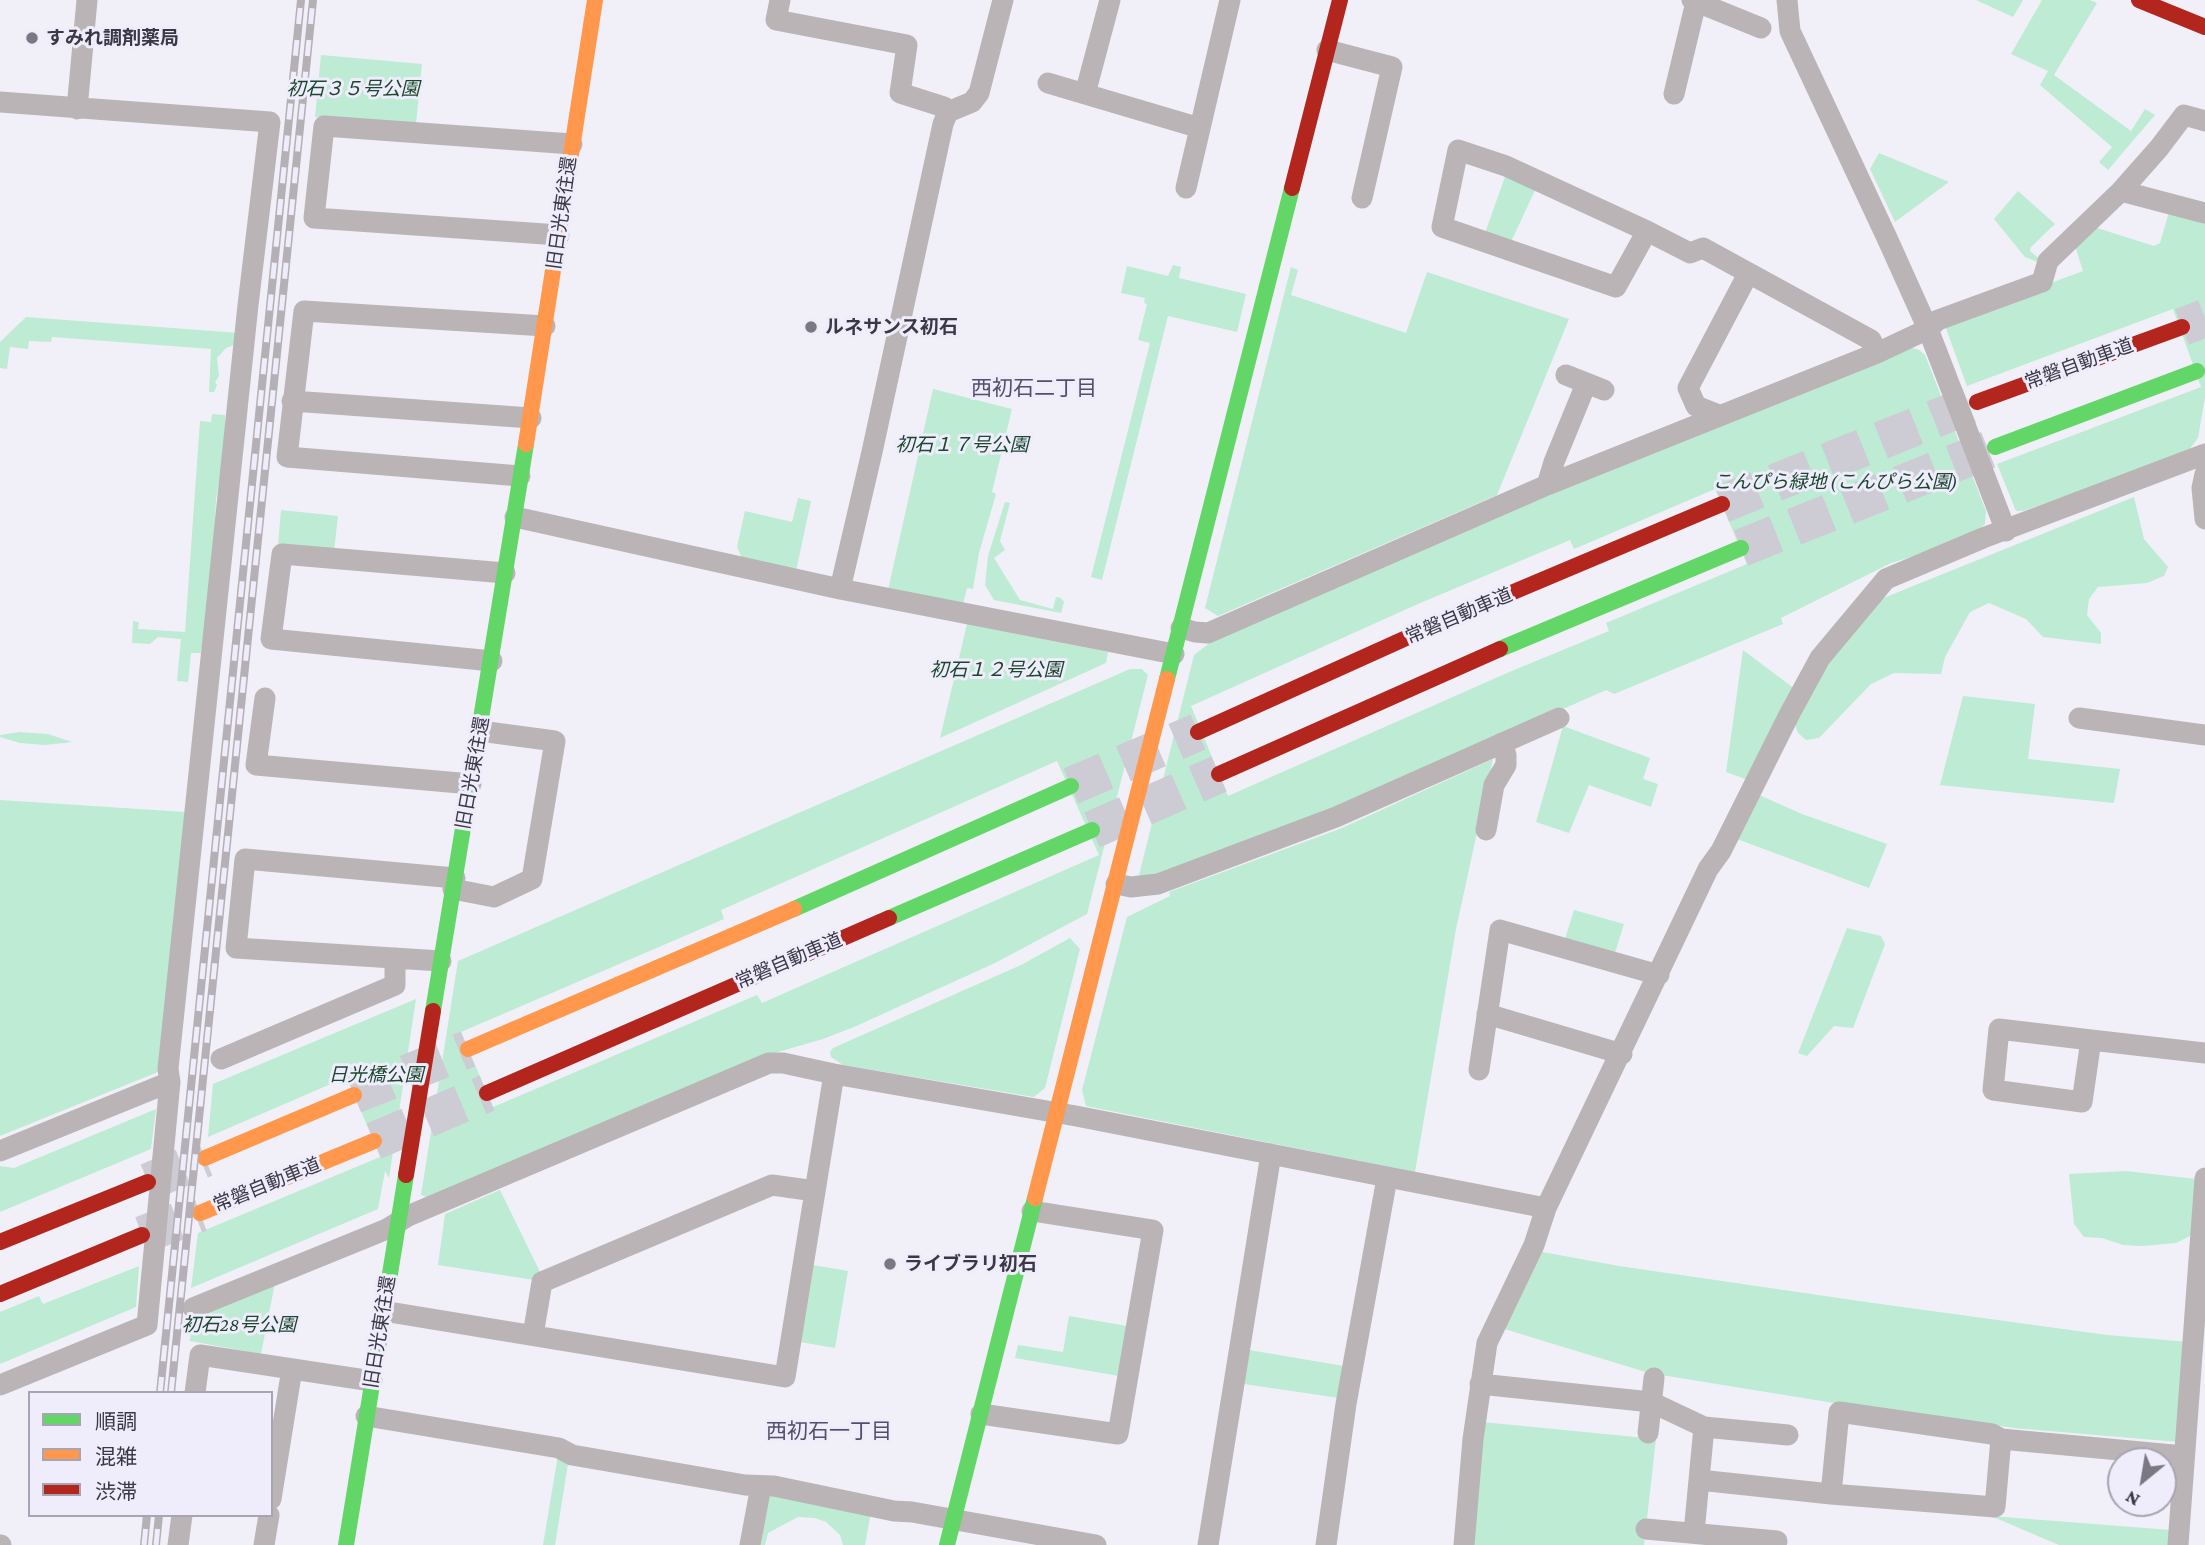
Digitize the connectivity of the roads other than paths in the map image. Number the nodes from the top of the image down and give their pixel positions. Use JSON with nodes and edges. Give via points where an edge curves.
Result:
{"nodes":[{"id":1,"x":87,"y":0,"type":"edge"},
{"id":2,"x":595,"y":0,"type":"edge"},
{"id":3,"x":780,"y":0,"type":"edge"},
{"id":4,"x":1003,"y":0,"type":"edge"},
{"id":5,"x":1110,"y":0,"type":"edge"},
{"id":6,"x":1230,"y":0,"type":"edge"},
{"id":7,"x":1340,"y":0,"type":"edge"},
{"id":8,"x":1787,"y":0,"type":"edge"},
{"id":9,"x":2139,"y":0,"type":"edge"},
{"id":10,"x":1694,"y":1,"type":"edge"},
{"id":11,"x":1761,"y":27,"type":"dead end"},
{"id":12,"x":2205,"y":27,"type":"edge"},
{"id":13,"x":1327,"y":50,"type":"junction"},
{"id":14,"x":1048,"y":83,"type":"dead end"},
{"id":15,"x":1085,"y":94,"type":"junction"},
{"id":16,"x":1674,"y":94,"type":"dead end"},
{"id":17,"x":0,"y":102,"type":"edge"},
{"id":18,"x":77,"y":109,"type":"junction"},
{"id":19,"x":948,"y":112,"type":"junction"},
{"id":20,"x":2205,"y":121,"type":"edge"},
{"id":21,"x":1199,"y":128,"type":"junction"},
{"id":22,"x":572,"y":144,"type":"junction"},
{"id":23,"x":1186,"y":188,"type":"dead end"},
{"id":24,"x":2121,"y":191,"type":"junction"},
{"id":25,"x":1362,"y":198,"type":"dead end"},
{"id":26,"x":2205,"y":214,"type":"edge"},
{"id":27,"x":1647,"y":231,"type":"junction"},
{"id":28,"x":559,"y":235,"type":"junction"},
{"id":29,"x":1748,"y":274,"type":"junction"},
{"id":30,"x":545,"y":326,"type":"junction"},
{"id":31,"x":2182,"y":327,"type":"tunnel mouth"},
{"id":32,"x":1928,"y":329,"type":"junction"},
{"id":33,"x":1877,"y":353,"type":"junction"},
{"id":34,"x":2197,"y":371,"type":"dead end"},
{"id":35,"x":1566,"y":375,"type":"dead end"},
{"id":36,"x":292,"y":401,"type":"junction"},
{"id":37,"x":1977,"y":402,"type":"tunnel mouth"},
{"id":38,"x":1719,"y":415,"type":"junction"},
{"id":39,"x":531,"y":418,"type":"junction"},
{"id":40,"x":1995,"y":447,"type":"tunnel mouth"},
{"id":41,"x":2205,"y":454,"type":"edge"},
{"id":42,"x":2205,"y":474,"type":"edge"},
{"id":43,"x":520,"y":476,"type":"junction"},
{"id":44,"x":1547,"y":485,"type":"junction"},
{"id":45,"x":1722,"y":504,"type":"tunnel mouth"},
{"id":46,"x":515,"y":517,"type":"junction"},
{"id":47,"x":2205,"y":519,"type":"edge"},
{"id":48,"x":2006,"y":531,"type":"junction"},
{"id":49,"x":1741,"y":548,"type":"tunnel mouth"},
{"id":50,"x":505,"y":573,"type":"junction"},
{"id":51,"x":839,"y":589,"type":"junction"},
{"id":52,"x":1181,"y":628,"type":"junction"},
{"id":53,"x":1174,"y":654,"type":"junction"},
{"id":54,"x":492,"y":661,"type":"junction"},
{"id":55,"x":265,"y":698,"type":"dead end"},
{"id":56,"x":1559,"y":718,"type":"dead end"},
{"id":57,"x":2079,"y":718,"type":"dead end"},
{"id":58,"x":480,"y":731,"type":"junction"},
{"id":59,"x":1198,"y":732,"type":"tunnel mouth"},
{"id":60,"x":2205,"y":735,"type":"edge"},
{"id":61,"x":1502,"y":743,"type":"junction"},
{"id":62,"x":1219,"y":775,"type":"tunnel mouth"},
{"id":63,"x":471,"y":784,"type":"junction"},
{"id":64,"x":1071,"y":786,"type":"tunnel mouth"},
{"id":65,"x":1092,"y":830,"type":"tunnel mouth"},
{"id":66,"x":1486,"y":830,"type":"dead end"},
{"id":67,"x":454,"y":883,"type":"junction"},
{"id":68,"x":1116,"y":884,"type":"junction"},
{"id":69,"x":395,"y":958,"type":"junction"},
{"id":70,"x":441,"y":961,"type":"junction"},
{"id":71,"x":1659,"y":975,"type":"junction"},
{"id":72,"x":1487,"y":1014,"type":"junction"},
{"id":73,"x":2091,"y":1040,"type":"junction"},
{"id":74,"x":468,"y":1049,"type":"tunnel mouth"},
{"id":75,"x":1622,"y":1054,"type":"junction"},
{"id":76,"x":2205,"y":1054,"type":"edge"},
{"id":77,"x":221,"y":1059,"type":"dead end"},
{"id":78,"x":1479,"y":1070,"type":"dead end"},
{"id":79,"x":834,"y":1074,"type":"junction"},
{"id":80,"x":170,"y":1082,"type":"junction"},
{"id":81,"x":487,"y":1093,"type":"tunnel mouth"},
{"id":82,"x":354,"y":1095,"type":"tunnel mouth"},
{"id":83,"x":1058,"y":1113,"type":"junction"},
{"id":84,"x":374,"y":1141,"type":"tunnel mouth"},
{"id":85,"x":0,"y":1151,"type":"edge"},
{"id":86,"x":1270,"y":1154,"type":"junction"},
{"id":87,"x":205,"y":1158,"type":"tunnel mouth"},
{"id":88,"x":1387,"y":1178,"type":"junction"},
{"id":89,"x":2205,"y":1178,"type":"edge"},
{"id":90,"x":148,"y":1182,"type":"tunnel mouth"},
{"id":91,"x":815,"y":1191,"type":"junction"},
{"id":92,"x":1546,"y":1209,"type":"junction"},
{"id":93,"x":1032,"y":1211,"type":"junction"},
{"id":94,"x":200,"y":1213,"type":"tunnel mouth"},
{"id":95,"x":398,"y":1221,"type":"junction"},
{"id":96,"x":142,"y":1235,"type":"tunnel mouth"},
{"id":97,"x":0,"y":1242,"type":"edge"},
{"id":98,"x":0,"y":1294,"type":"edge"},
{"id":99,"x":193,"y":1308,"type":"dead end"},
{"id":100,"x":383,"y":1311,"type":"junction"},
{"id":101,"x":533,"y":1335,"type":"junction"},
{"id":102,"x":292,"y":1369,"type":"junction"},
{"id":103,"x":1654,"y":1378,"type":"dead end"},
{"id":104,"x":372,"y":1381,"type":"junction"},
{"id":105,"x":1480,"y":1384,"type":"junction"},
{"id":106,"x":0,"y":1385,"type":"edge"},
{"id":107,"x":195,"y":1391,"type":"edge"},
{"id":108,"x":1651,"y":1402,"type":"junction"},
{"id":109,"x":981,"y":1413,"type":"junction"},
{"id":110,"x":366,"y":1416,"type":"junction"},
{"id":111,"x":1704,"y":1427,"type":"junction"},
{"id":112,"x":1648,"y":1433,"type":"dead end"},
{"id":113,"x":1788,"y":1435,"type":"dead end"},
{"id":114,"x":2001,"y":1439,"type":"junction"},
{"id":115,"x":2184,"y":1456,"type":"junction"},
{"id":116,"x":1699,"y":1480,"type":"junction"},
{"id":117,"x":761,"y":1486,"type":"junction"},
{"id":118,"x":273,"y":1487,"type":"edge"},
{"id":119,"x":1831,"y":1494,"type":"junction"},
{"id":120,"x":182,"y":1517,"type":"edge"},
{"id":121,"x":269,"y":1517,"type":"edge"},
{"id":122,"x":954,"y":1520,"type":"junction"},
{"id":123,"x":1646,"y":1529,"type":"dead end"},
{"id":124,"x":1694,"y":1533,"type":"junction"},
{"id":125,"x":1023,"y":1538,"type":"edge"},
{"id":126,"x":1777,"y":1541,"type":"dead end"},
{"id":127,"x":178,"y":1545,"type":"edge"},
{"id":128,"x":264,"y":1545,"type":"edge"},
{"id":129,"x":346,"y":1545,"type":"edge"},
{"id":130,"x":750,"y":1545,"type":"edge"},
{"id":131,"x":947,"y":1545,"type":"edge"},
{"id":132,"x":1096,"y":1545,"type":"edge"},
{"id":133,"x":1208,"y":1545,"type":"edge"},
{"id":134,"x":1326,"y":1545,"type":"edge"},
{"id":135,"x":1464,"y":1545,"type":"edge"},
{"id":136,"x":2178,"y":1545,"type":"edge"}],
"edges":[{"from":1,"to":18,"type":"street"},
{"from":2,"to":22,"type":"main road","name":"旧日光東往還"},
{"from":3,"to":19,"type":"street","via":[[776,20],[907,45],[900,93]]},
{"from":4,"to":19,"type":"street","via":[[979,93],[972,102]]},
{"from":5,"to":15,"type":"street"},
{"from":6,"to":21,"type":"street"},
{"from":7,"to":13,"type":"main road"},
{"from":8,"to":32,"type":"street","via":[[1790,31]]},
{"from":9,"to":12,"type":"main road"},
{"from":10,"to":11,"type":"street"},
{"from":10,"to":16,"type":"street"},
{"from":13,"to":25,"type":"street","via":[[1392,67]]},
{"from":13,"to":52,"type":"main road"},
{"from":14,"to":15,"type":"street"},
{"from":15,"to":21,"type":"street"},
{"from":17,"to":18,"type":"street"},
{"from":18,"to":80,"type":"street","via":[[270,122],[247,305],[169,1056]]},
{"from":19,"to":51,"type":"street"},
{"from":20,"to":24,"type":"street","via":[[2184,115]]},
{"from":21,"to":23,"type":"street"},
{"from":22,"to":28,"type":"main road","name":"旧日光東往還"},
{"from":22,"to":28,"type":"street","via":[[324,126],[314,218]]},
{"from":24,"to":26,"type":"street"},
{"from":24,"to":32,"type":"street","via":[[2048,261],[2042,282],[1938,320]]},
{"from":27,"to":27,"type":"street","via":[[1506,166],[1458,150],[1442,226],[1616,287]]},
{"from":27,"to":29,"type":"street","via":[[1690,253],[1703,248]]},
{"from":28,"to":30,"type":"main road","name":"旧日光東往還"},
{"from":29,"to":33,"type":"street","via":[[1871,341]]},
{"from":29,"to":38,"type":"street","via":[[1688,388],[1696,406]]},
{"from":30,"to":36,"type":"street","via":[[304,311]]},
{"from":30,"to":39,"type":"main road","name":"旧日光東往還"},
{"from":31,"to":37,"type":"main road","name":"常磐自動車道"},
{"from":32,"to":33,"type":"street"},
{"from":32,"to":48,"type":"street"},
{"from":33,"to":38,"type":"street"},
{"from":34,"to":40,"type":"main road"},
{"from":35,"to":44,"type":"street","via":[[1595,387],[1554,462]]},
{"from":36,"to":39,"type":"street"},
{"from":36,"to":43,"type":"street","via":[[287,457]]},
{"from":38,"to":44,"type":"street"},
{"from":39,"to":43,"type":"main road","name":"旧日光東往還"},
{"from":41,"to":48,"type":"street"},
{"from":42,"to":47,"type":"street"},
{"from":43,"to":46,"type":"main road","name":"旧日光東往還"},
{"from":44,"to":52,"type":"street","via":[[1208,633]]},
{"from":45,"to":59,"type":"main road","name":"常磐自動車道","via":[[1435,625]]},
{"from":46,"to":50,"type":"main road","name":"旧日光東往還"},
{"from":46,"to":51,"type":"street"},
{"from":48,"to":71,"type":"street","via":[[1886,579],[1820,658]]},
{"from":49,"to":62,"type":"main road"},
{"from":50,"to":54,"type":"main road","name":"旧日光東往還"},
{"from":50,"to":54,"type":"street","via":[[282,554],[271,639]]},
{"from":51,"to":53,"type":"street"},
{"from":52,"to":53,"type":"main road"},
{"from":53,"to":68,"type":"main road"},
{"from":54,"to":58,"type":"main road","name":"旧日光東往還"},
{"from":55,"to":63,"type":"street","via":[[256,765]]},
{"from":56,"to":61,"type":"street"},
{"from":57,"to":60,"type":"street"},
{"from":58,"to":63,"type":"main road","name":"旧日光東往還"},
{"from":58,"to":67,"type":"street","via":[[555,741],[532,879],[494,897]]},
{"from":61,"to":66,"type":"street","via":[[1506,765],[1494,785]]},
{"from":61,"to":68,"type":"street","via":[[1336,817],[1158,884]]},
{"from":63,"to":67,"type":"main road","name":"旧日光東往還"},
{"from":64,"to":74,"type":"main road"},
{"from":65,"to":81,"type":"main road","name":"常磐自動車道"},
{"from":67,"to":69,"type":"street","via":[[245,859],[236,948]]},
{"from":67,"to":70,"type":"main road","name":"旧日光東往還"},
{"from":68,"to":83,"type":"main road"},
{"from":69,"to":70,"type":"street"},
{"from":69,"to":77,"type":"street","via":[[395,985]]},
{"from":70,"to":95,"type":"main road","name":"旧日光東往還","bridge":true},
{"from":71,"to":72,"type":"street","via":[[1500,930]]},
{"from":71,"to":75,"type":"street"},
{"from":72,"to":75,"type":"street"},
{"from":72,"to":78,"type":"street"},
{"from":73,"to":73,"type":"street","via":[[1999,1029],[1993,1090],[2082,1102]]},
{"from":73,"to":76,"type":"street"},
{"from":75,"to":92,"type":"street"},
{"from":79,"to":83,"type":"street"},
{"from":79,"to":91,"type":"street"},
{"from":79,"to":95,"type":"street","via":[[783,1063],[757,1067]]},
{"from":80,"to":85,"type":"street"},
{"from":80,"to":106,"type":"street","via":[[147,1325]]},
{"from":82,"to":87,"type":"main road"},
{"from":83,"to":86,"type":"street"},
{"from":83,"to":93,"type":"main road"},
{"from":84,"to":94,"type":"main road","name":"常磐自動車道"},
{"from":86,"to":88,"type":"street"},
{"from":86,"to":133,"type":"street"},
{"from":88,"to":92,"type":"street"},
{"from":88,"to":134,"type":"street"},
{"from":89,"to":115,"type":"street"},
{"from":90,"to":97,"type":"main road"},
{"from":91,"to":101,"type":"street","via":[[772,1185],[542,1282]]},
{"from":91,"to":101,"type":"street","via":[[785,1377]]},
{"from":92,"to":105,"type":"street","via":[[1534,1245],[1487,1343]]},
{"from":93,"to":109,"type":"main road"},
{"from":93,"to":109,"type":"street","via":[[1153,1230],[1118,1434]]},
{"from":95,"to":99,"type":"street"},
{"from":95,"to":100,"type":"main road","name":"旧日光東往還"},
{"from":96,"to":98,"type":"main road"},
{"from":100,"to":101,"type":"street"},
{"from":100,"to":104,"type":"main road","name":"旧日光東往還"},
{"from":102,"to":104,"type":"street"},
{"from":102,"to":107,"type":"street","via":[[200,1355]]},
{"from":102,"to":118,"type":"street"},
{"from":103,"to":108,"type":"street"},
{"from":104,"to":110,"type":"main road","name":"旧日光東往還"},
{"from":105,"to":108,"type":"street"},
{"from":105,"to":135,"type":"street"},
{"from":108,"to":111,"type":"street"},
{"from":108,"to":112,"type":"street"},
{"from":109,"to":122,"type":"main road"},
{"from":110,"to":117,"type":"street"},
{"from":110,"to":129,"type":"main road","name":"旧日光東往還"},
{"from":111,"to":113,"type":"street"},
{"from":111,"to":116,"type":"street"},
{"from":114,"to":115,"type":"street"},
{"from":114,"to":119,"type":"street","via":[[1995,1507]]},
{"from":114,"to":119,"type":"street","via":[[1839,1412]]},
{"from":115,"to":136,"type":"street"},
{"from":116,"to":119,"type":"street"},
{"from":116,"to":124,"type":"street"},
{"from":117,"to":122,"type":"street"},
{"from":117,"to":130,"type":"street"},
{"from":120,"to":127,"type":"street"},
{"from":121,"to":128,"type":"street"},
{"from":122,"to":125,"type":"street"},
{"from":122,"to":131,"type":"main road"},
{"from":123,"to":124,"type":"street"},
{"from":124,"to":126,"type":"street"},
{"from":125,"to":132,"type":"street"}]}
